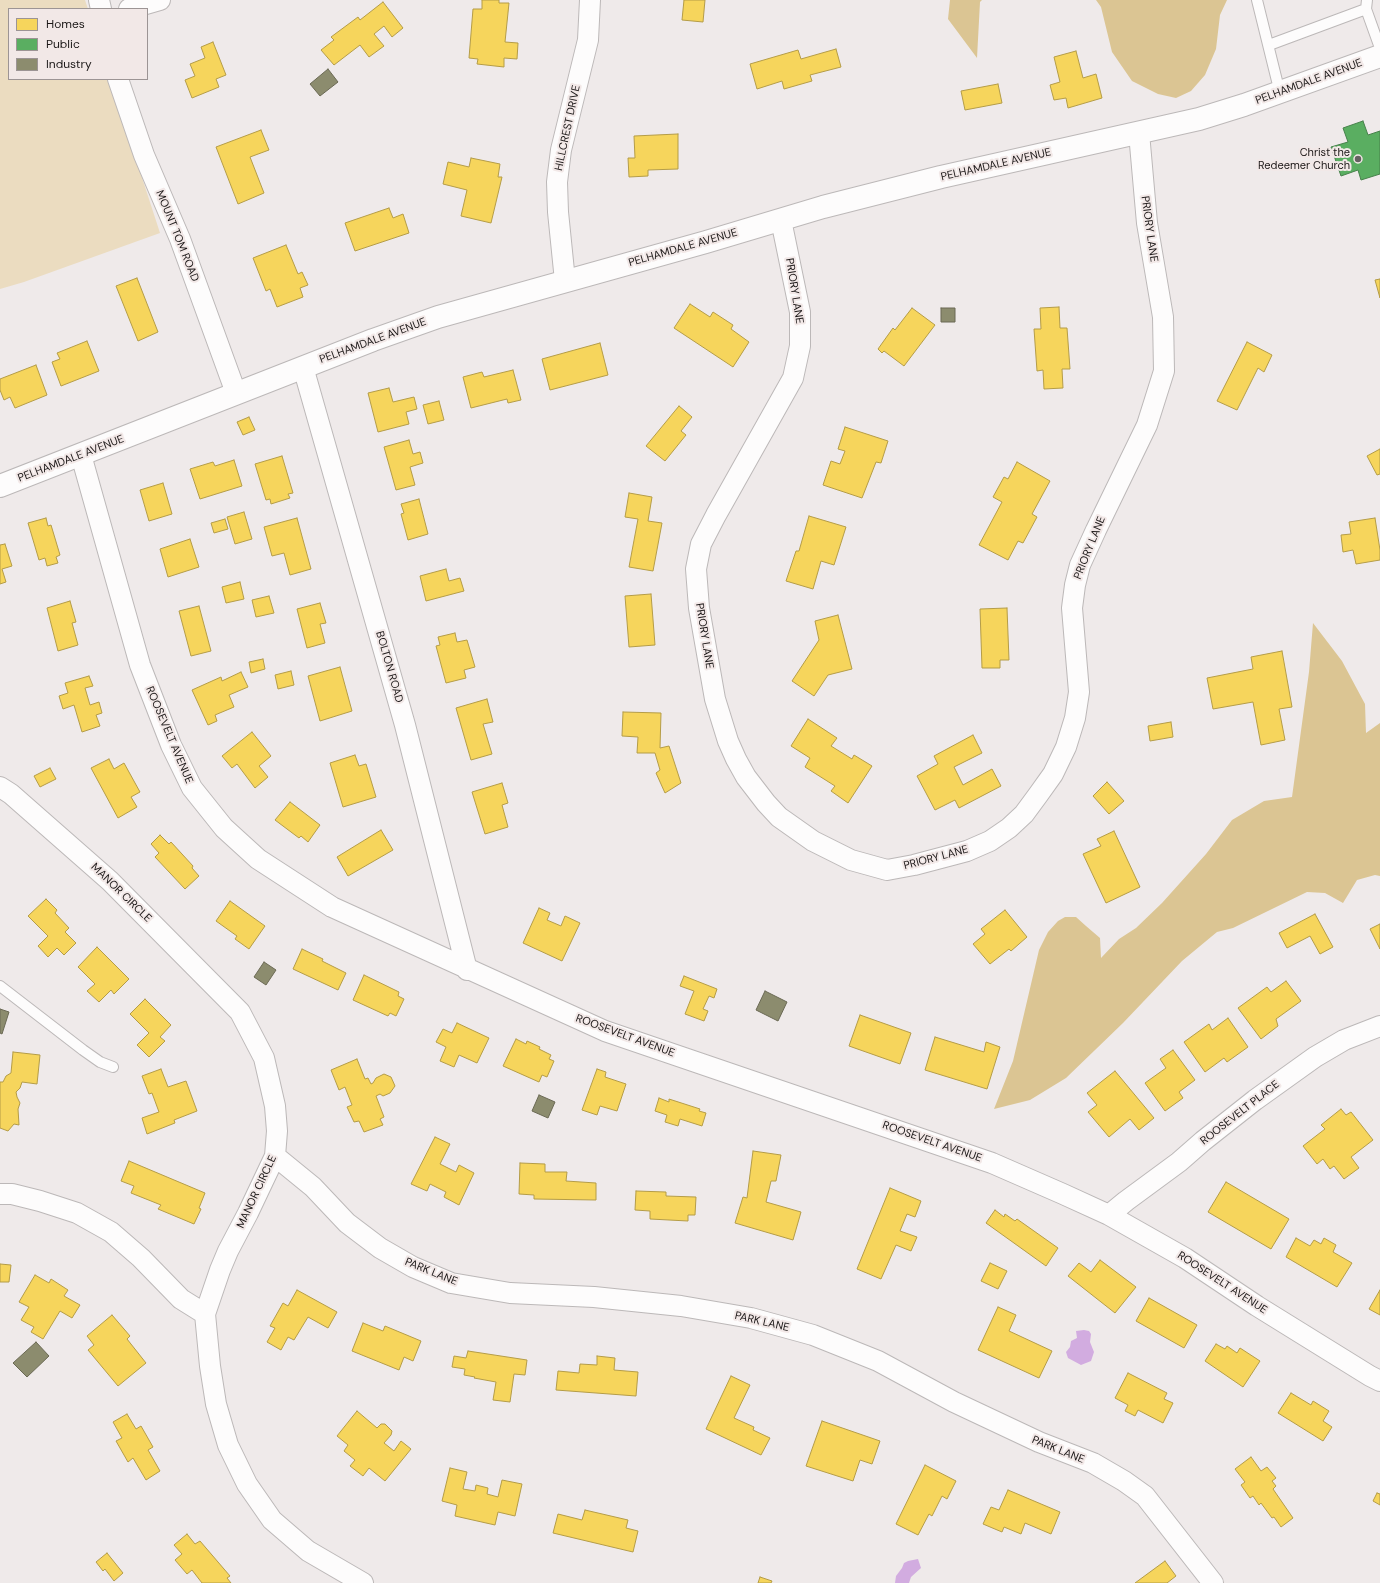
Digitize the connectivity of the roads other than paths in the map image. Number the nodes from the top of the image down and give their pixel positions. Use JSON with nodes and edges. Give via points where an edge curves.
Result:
{"nodes":[{"id":1,"x":160,"y":0,"type":"edge"},
{"id":2,"x":590,"y":0,"type":"edge"},
{"id":3,"x":1256,"y":0,"type":"edge"},
{"id":4,"x":1366,"y":4,"type":"edge"},
{"id":5,"x":132,"y":8,"type":"edge"},
{"id":6,"x":1269,"y":45,"type":"junction"},
{"id":7,"x":1380,"y":48,"type":"edge"},
{"id":8,"x":1380,"y":56,"type":"edge"},
{"id":9,"x":118,"y":80,"type":"edge"},
{"id":10,"x":1280,"y":93,"type":"junction"},
{"id":11,"x":1139,"y":133,"type":"junction"},
{"id":12,"x":781,"y":220,"type":"junction"},
{"id":13,"x":566,"y":281,"type":"junction"},
{"id":14,"x":303,"y":367,"type":"junction"},
{"id":15,"x":236,"y":393,"type":"junction"},
{"id":16,"x":81,"y":455,"type":"junction"},
{"id":17,"x":0,"y":486,"type":"edge"},
{"id":18,"x":0,"y":787,"type":"edge"},
{"id":19,"x":467,"y":970,"type":"junction"},
{"id":20,"x":0,"y":986,"type":"edge"},
{"id":21,"x":1380,"y":1026,"type":"edge"},
{"id":22,"x":113,"y":1067,"type":"dead end"},
{"id":23,"x":275,"y":1156,"type":"junction"},
{"id":24,"x":0,"y":1194,"type":"edge"},
{"id":25,"x":1109,"y":1215,"type":"junction"},
{"id":26,"x":205,"y":1314,"type":"junction"},
{"id":27,"x":1380,"y":1381,"type":"edge"},
{"id":28,"x":363,"y":1583,"type":"edge"},
{"id":29,"x":1213,"y":1583,"type":"edge"}],
"edges":[{"from":1,"to":5,"type":"street"},
{"from":2,"to":13,"type":"street","name":"HILLCREST DRIVE","via":[[588,40],[561,150],[557,182]]},
{"from":3,"to":6,"type":"lane"},
{"from":4,"to":6,"type":"lane"},
{"from":4,"to":7,"type":"lane"},
{"from":6,"to":10,"type":"lane"},
{"from":8,"to":10,"type":"street","name":"PELHAMDALE AVENUE"},
{"from":9,"to":15,"type":"street","name":"MOUNT TOM ROAD","via":[[144,155],[180,239]]},
{"from":10,"to":11,"type":"street","name":"PELHAMDALE AVENUE","via":[[1199,119]]},
{"from":11,"to":12,"type":"street","name":"PELHAMDALE AVENUE","via":[[941,177]]},
{"from":11,"to":12,"type":"street","name":"PRIORY LANE","via":[[1147,223],[1163,317],[1164,371],[1147,425],[1080,565],[1072,608],[1079,692],[1075,718],[1066,747],[1053,774],[1024,814],[1009,828],[990,841],[966,851],[914,866],[887,870],[851,860],[813,841],[779,817],[746,777],[736,759],[715,699],[699,608],[696,569],[702,544],[716,515],[793,378],[800,346],[800,312]]},
{"from":12,"to":13,"type":"street","name":"PELHAMDALE AVENUE"},
{"from":13,"to":14,"type":"street","name":"PELHAMDALE AVENUE","via":[[438,317]]},
{"from":14,"to":15,"type":"street","name":"PELHAMDALE AVENUE"},
{"from":14,"to":19,"type":"street","name":"BOLTON ROAD","via":[[405,725]]},
{"from":15,"to":16,"type":"street","name":"PELHAMDALE AVENUE"},
{"from":16,"to":17,"type":"street","name":"PELHAMDALE AVENUE"},
{"from":16,"to":19,"type":"street","name":"ROOSEVELT AVENUE","via":[[140,665],[171,745],[192,788],[224,828],[265,864],[332,908]]},
{"from":18,"to":23,"type":"street","name":"MANOR CIRCLE","via":[[110,881],[240,1012],[261,1052],[269,1075],[277,1131]]},
{"from":19,"to":25,"type":"street","name":"ROOSEVELT AVENUE","via":[[605,1031],[992,1162]]},
{"from":20,"to":22,"type":"lane","via":[[100,1062]]},
{"from":21,"to":25,"type":"street","name":"ROOSEVELT PLACE","via":[[1344,1040],[1315,1057],[1255,1100]]},
{"from":23,"to":26,"type":"street","name":"MANOR CIRCLE","via":[[228,1250]]},
{"from":23,"to":29,"type":"street","name":"PARK LANE","via":[[313,1187],[347,1223],[380,1248],[413,1267],[451,1283],[510,1293],[594,1297],[681,1306],[751,1318],[813,1335],[878,1361],[954,1402],[1039,1442],[1093,1463],[1124,1481],[1145,1496]]},
{"from":24,"to":26,"type":"street","via":[[12,1194],[77,1213],[111,1232],[142,1258],[181,1299]]},
{"from":25,"to":27,"type":"street","name":"ROOSEVELT AVENUE","via":[[1185,1258]]},
{"from":26,"to":28,"type":"street","via":[[216,1404],[228,1444],[247,1484],[272,1520],[308,1551]]}]}
